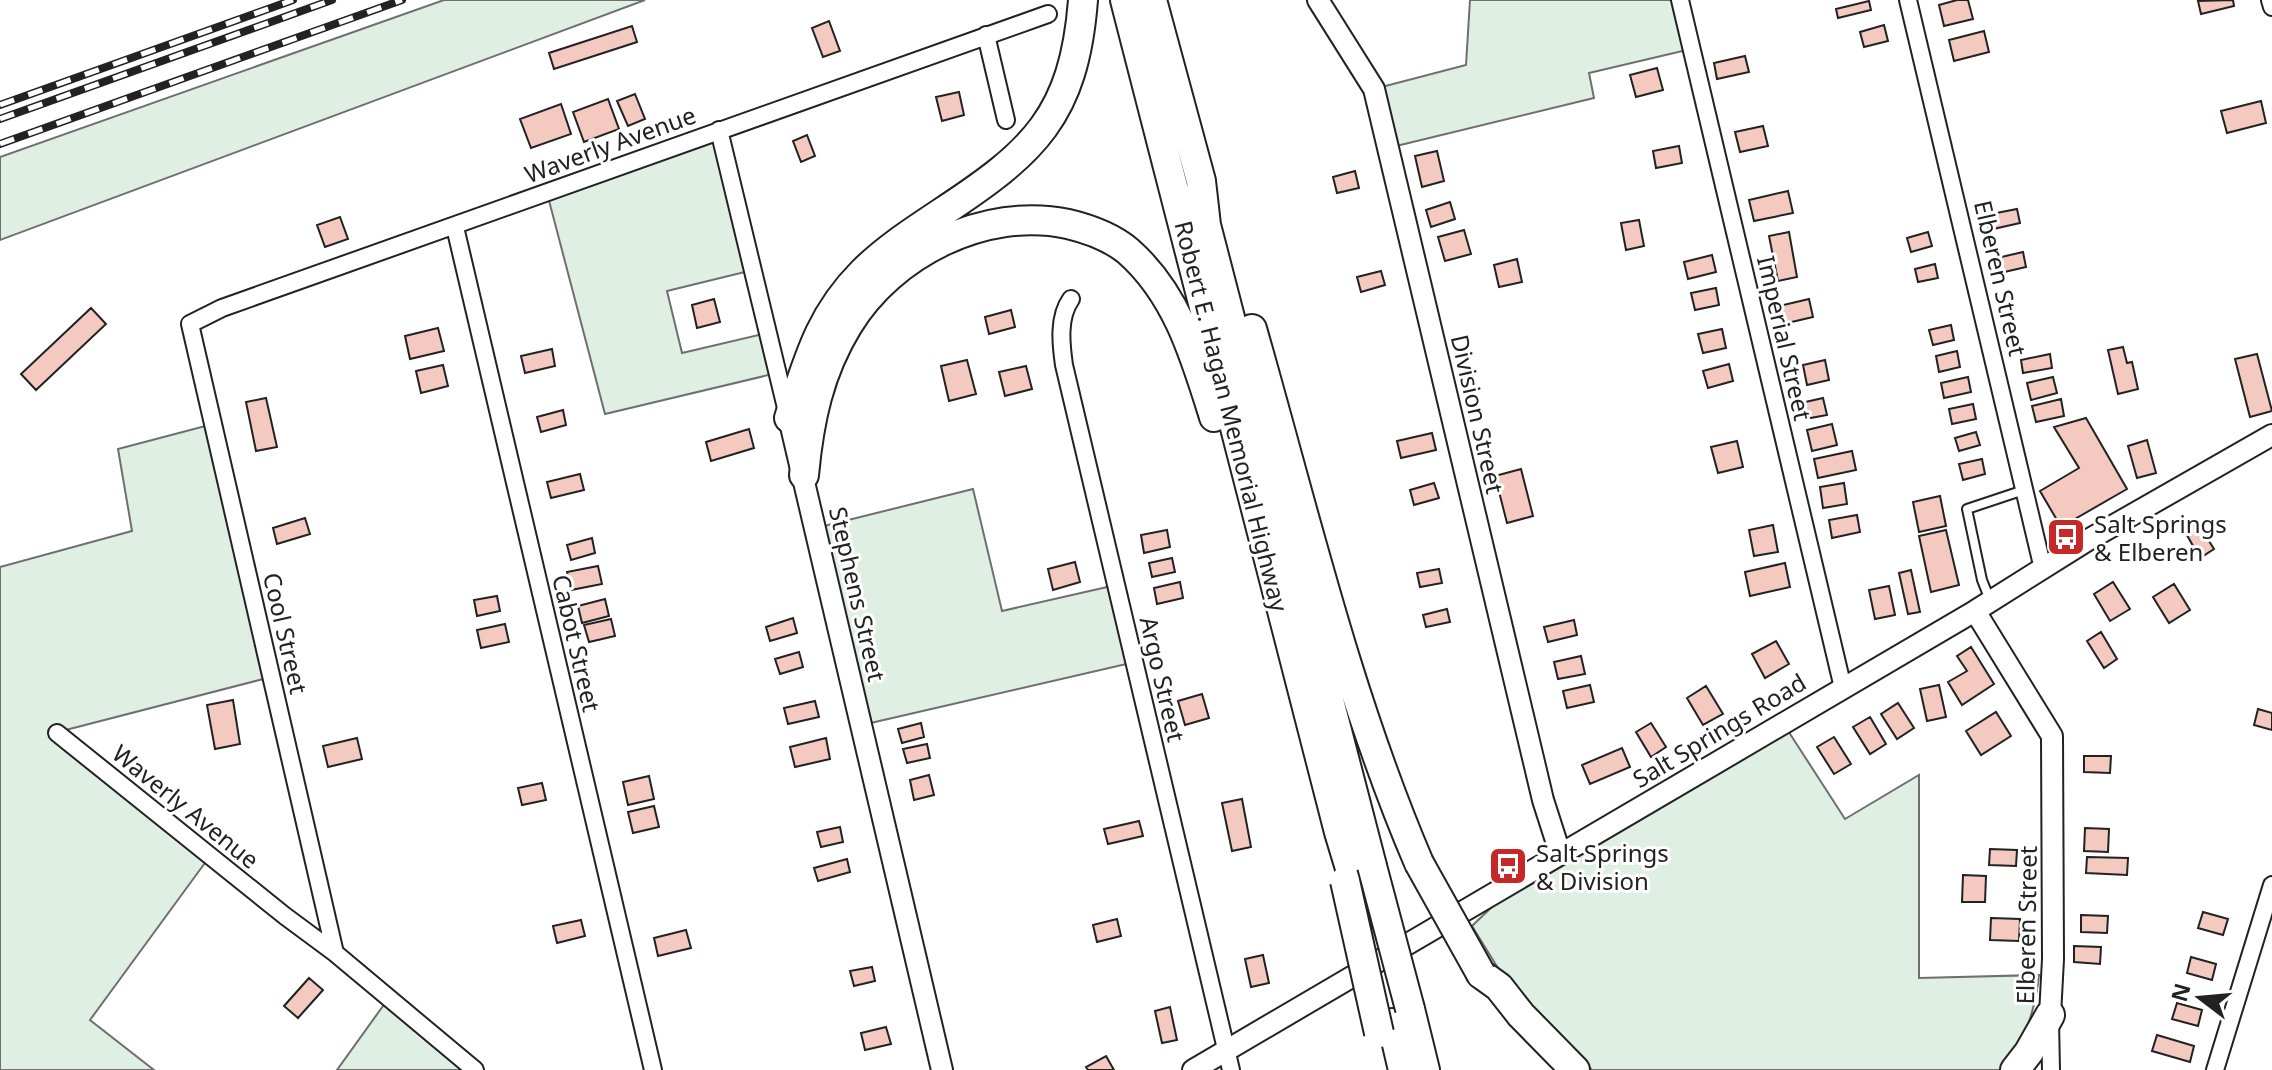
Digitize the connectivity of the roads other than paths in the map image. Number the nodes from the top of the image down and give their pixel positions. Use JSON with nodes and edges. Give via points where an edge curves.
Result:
{"nodes":[{"id":1,"x":1083,"y":0,"type":"edge"},
{"id":2,"x":1125,"y":0,"type":"edge"},
{"id":3,"x":1152,"y":0,"type":"edge"},
{"id":4,"x":1318,"y":0,"type":"edge"},
{"id":5,"x":1680,"y":0,"type":"edge"},
{"id":6,"x":1908,"y":0,"type":"edge"},
{"id":7,"x":2270,"y":0,"type":"edge"},
{"id":8,"x":2272,"y":7,"type":"edge"},
{"id":9,"x":1048,"y":14,"type":"dead end"},
{"id":10,"x":986,"y":35,"type":"junction"},
{"id":11,"x":1006,"y":120,"type":"dead end"},
{"id":12,"x":719,"y":130,"type":"junction"},
{"id":13,"x":1201,"y":181,"type":"junction"},
{"id":14,"x":455,"y":227,"type":"junction"},
{"id":15,"x":1071,"y":299,"type":"dead end"},
{"id":16,"x":190,"y":324,"type":"joint"},
{"id":17,"x":789,"y":418,"type":"junction"},
{"id":18,"x":2272,"y":435,"type":"edge"},
{"id":19,"x":804,"y":475,"type":"junction"},
{"id":20,"x":1247,"y":476,"type":"junction"},
{"id":21,"x":2024,"y":490,"type":"junction"},
{"id":22,"x":2043,"y":569,"type":"junction"},
{"id":23,"x":1983,"y":606,"type":"junction"},
{"id":24,"x":1843,"y":688,"type":"junction"},
{"id":25,"x":57,"y":733,"type":"dead end"},
{"id":26,"x":1560,"y":853,"type":"junction"},
{"id":27,"x":1357,"y":874,"type":"junction"},
{"id":28,"x":2272,"y":885,"type":"edge"},
{"id":29,"x":335,"y":953,"type":"junction"},
{"id":30,"x":1481,"y":974,"type":"junction"},
{"id":31,"x":2050,"y":1015,"type":"junction"},
{"id":32,"x":1394,"y":1022,"type":"junction"},
{"id":33,"x":1229,"y":1060,"type":"edge"},
{"id":34,"x":475,"y":1070,"type":"edge"},
{"id":35,"x":653,"y":1070,"type":"edge"},
{"id":36,"x":942,"y":1070,"type":"edge"},
{"id":37,"x":1193,"y":1070,"type":"edge"},
{"id":38,"x":1383,"y":1070,"type":"edge"},
{"id":39,"x":1403,"y":1070,"type":"edge"},
{"id":40,"x":1425,"y":1070,"type":"edge"},
{"id":41,"x":1552,"y":1070,"type":"edge"},
{"id":42,"x":1575,"y":1070,"type":"edge"},
{"id":43,"x":2015,"y":1070,"type":"edge"},
{"id":44,"x":2051,"y":1070,"type":"edge"},
{"id":45,"x":2215,"y":1070,"type":"edge"}],
"edges":[{"from":1,"to":17,"type":"highway","via":[[1063,95],[1039,135],[1011,165],[881,256],[847,289],[818,334]]},
{"from":2,"to":20,"type":"highway","name":"Robert E. Hagan Memorial Highway"},
{"from":3,"to":13,"type":"highway"},
{"from":4,"to":26,"type":"street","name":"Division Street","via":[[1374,89]]},
{"from":5,"to":24,"type":"street","name":"Imperial Street"},
{"from":6,"to":21,"type":"street","name":"Elberen Street"},
{"from":7,"to":8,"type":"street"},
{"from":9,"to":10,"type":"street","name":"Waverly Avenue"},
{"from":10,"to":11,"type":"street"},
{"from":10,"to":12,"type":"street","name":"Waverly Avenue"},
{"from":12,"to":14,"type":"street","name":"Waverly Avenue"},
{"from":12,"to":17,"type":"street","name":"Stephens Street"},
{"from":13,"to":27,"type":"highway","via":[[1206,225]]},
{"from":13,"to":30,"type":"highway","bridge":true,"via":[[1221,220],[1363,717],[1392,800],[1419,863]]},
{"from":14,"to":16,"type":"street","name":"Waverly Avenue","via":[[222,308]]},
{"from":14,"to":35,"type":"street","name":"Cabot Street"},
{"from":15,"to":33,"type":"street","name":"Argo Street","via":[[1064,308],[1064,365]]},
{"from":16,"to":29,"type":"street","name":"Cool Street"},
{"from":17,"to":19,"type":"street","name":"Stephens Street"},
{"from":18,"to":22,"type":"street","name":"Salt Springs Road"},
{"from":19,"to":20,"type":"highway","via":[[809,427],[825,370],[849,323],[872,293],[930,248],[968,231],[1029,219],[1102,235],[1125,248],[1159,284],[1192,350],[1223,447]]},
{"from":19,"to":36,"type":"street","name":"Stephens Street"},
{"from":20,"to":27,"type":"highway","name":"Robert E. Hagan Memorial Highway","via":[[1339,832]]},
{"from":21,"to":22,"type":"street","name":"Elberen Street"},
{"from":21,"to":23,"type":"lane","via":[[1967,509]]},
{"from":22,"to":23,"type":"street","name":"Salt Springs Road"},
{"from":23,"to":24,"type":"street","name":"Salt Springs Road"},
{"from":23,"to":31,"type":"street","name":"Elberen Street","via":[[2052,736]]},
{"from":24,"to":26,"type":"street","name":"Salt Springs Road"},
{"from":25,"to":29,"type":"street","name":"Waverly Avenue"},
{"from":26,"to":33,"type":"street","name":"Salt Springs Road","via":[[1354,973]]},
{"from":27,"to":32,"type":"highway","bridge":true},
{"from":27,"to":32,"type":"highway","bridge":true},
{"from":28,"to":45,"type":"street"},
{"from":29,"to":34,"type":"street","name":"Waverly Avenue"},
{"from":30,"to":41,"type":"highway","via":[[1487,994]]},
{"from":30,"to":42,"type":"highway"},
{"from":31,"to":43,"type":"highway"},
{"from":31,"to":44,"type":"street","name":"Elberen Street"},
{"from":32,"to":38,"type":"highway"},
{"from":32,"to":39,"type":"highway"},
{"from":32,"to":40,"type":"highway"},
{"from":33,"to":37,"type":"street","name":"Salt Springs Road"}]}
